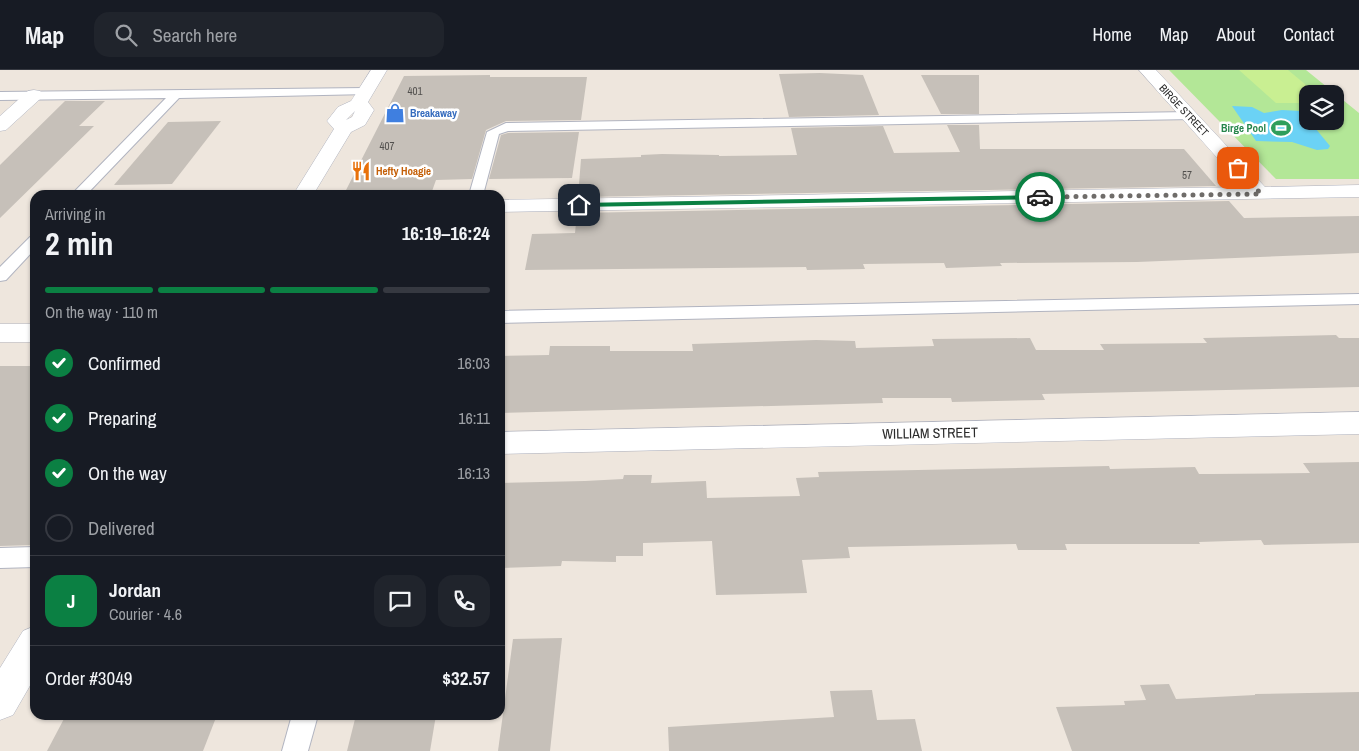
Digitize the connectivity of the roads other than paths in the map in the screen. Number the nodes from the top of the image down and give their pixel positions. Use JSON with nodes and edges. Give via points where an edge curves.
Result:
{"nodes":[{"id":1,"x":379,"y":70,"type":"edge"},
{"id":2,"x":1147,"y":70,"type":"edge"},
{"id":3,"x":176,"y":94,"type":"junction"},
{"id":4,"x":34,"y":95,"type":"junction"},
{"id":5,"x":0,"y":96,"type":"edge"},
{"id":6,"x":361,"y":98,"type":"junction"},
{"id":7,"x":1190,"y":116,"type":"junction"},
{"id":8,"x":0,"y":126,"type":"edge"},
{"id":9,"x":83,"y":190,"type":"edge"},
{"id":10,"x":305,"y":190,"type":"edge"},
{"id":11,"x":477,"y":190,"type":"edge"},
{"id":12,"x":1359,"y":191,"type":"edge"},
{"id":13,"x":1261,"y":194,"type":"junction"},
{"id":14,"x":505,"y":206,"type":"edge"},
{"id":15,"x":30,"y":245,"type":"edge"},
{"id":16,"x":0,"y":276,"type":"edge"},
{"id":17,"x":1359,"y":299,"type":"edge"},
{"id":18,"x":505,"y":317,"type":"edge"},
{"id":19,"x":0,"y":333,"type":"edge"},
{"id":20,"x":30,"y":333,"type":"edge"},
{"id":21,"x":1359,"y":422,"type":"edge"},
{"id":22,"x":505,"y":443,"type":"edge"},
{"id":23,"x":30,"y":557,"type":"edge"},
{"id":24,"x":0,"y":558,"type":"edge"},
{"id":25,"x":30,"y":651,"type":"edge"},
{"id":26,"x":0,"y":702,"type":"edge"},
{"id":27,"x":304,"y":720,"type":"edge"},
{"id":28,"x":295,"y":751,"type":"edge"}],
"edges":[{"from":1,"to":6,"type":"street"},
{"from":2,"to":7,"type":"street","name":"BIRGE STREET"},
{"from":3,"to":4,"type":"lane"},
{"from":3,"to":6,"type":"lane"},
{"from":3,"to":9,"type":"lane"},
{"from":4,"to":5,"type":"lane"},
{"from":4,"to":8,"type":"street"},
{"from":6,"to":10,"type":"street","via":[[365,110],[359,121],[344,128]]},
{"from":7,"to":11,"type":"lane","via":[[506,127],[493,132]]},
{"from":7,"to":13,"type":"street","name":"BIRGE STREET"},
{"from":12,"to":13,"type":"street"},
{"from":13,"to":14,"type":"street"},
{"from":15,"to":16,"type":"lane"},
{"from":17,"to":18,"type":"lane"},
{"from":19,"to":20,"type":"street"},
{"from":21,"to":22,"type":"street","name":"WILLIAM STREET"},
{"from":23,"to":24,"type":"lane"},
{"from":25,"to":26,"type":"street"},
{"from":27,"to":28,"type":"lane"}]}
